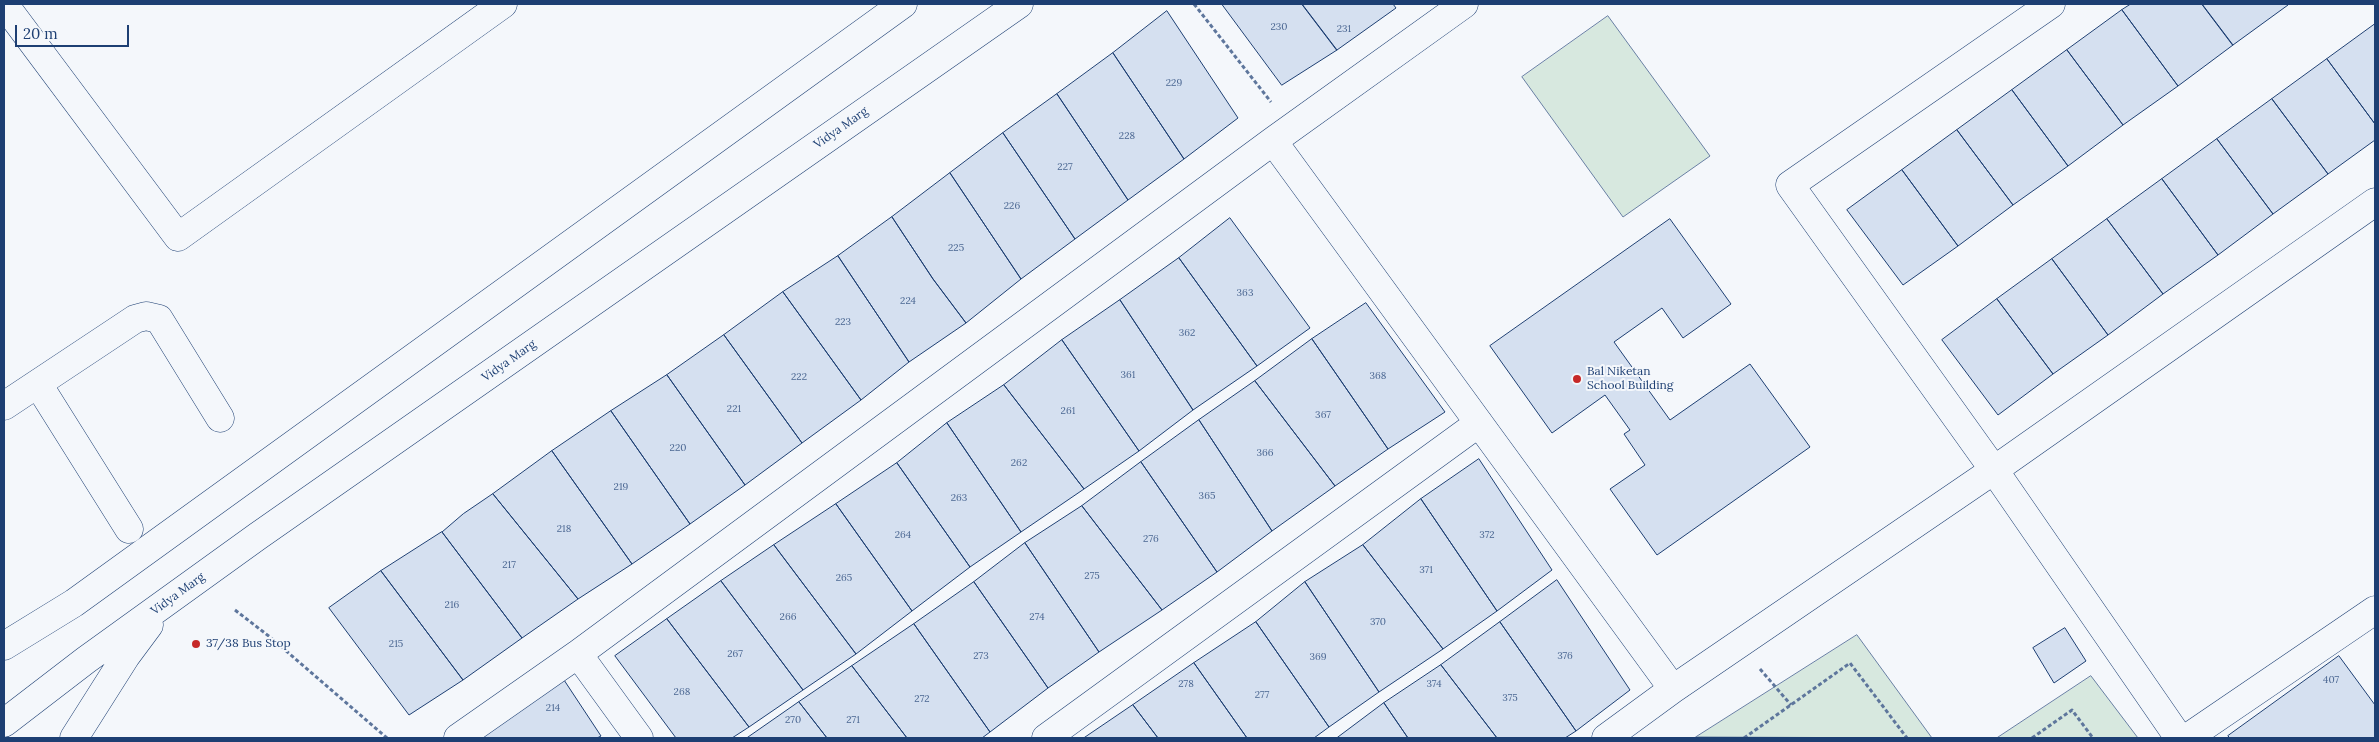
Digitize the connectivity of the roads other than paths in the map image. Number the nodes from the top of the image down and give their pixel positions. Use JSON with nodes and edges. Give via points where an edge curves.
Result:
{"nodes":[{"id":1,"x":4,"y":4,"type":"edge"},
{"id":2,"x":503,"y":4,"type":"edge"},
{"id":3,"x":903,"y":4,"type":"edge"},
{"id":4,"x":1018,"y":4,"type":"edge"},
{"id":5,"x":1464,"y":4,"type":"edge"},
{"id":6,"x":2051,"y":4,"type":"edge"},
{"id":7,"x":1282,"y":135,"type":"junction"},
{"id":8,"x":2375,"y":202,"type":"edge"},
{"id":9,"x":38,"y":384,"type":"junction"},
{"id":10,"x":4,"y":406,"type":"edge"},
{"id":11,"x":220,"y":418,"type":"dead end"},
{"id":12,"x":1479,"y":423,"type":"junction"},
{"id":13,"x":1994,"y":470,"type":"junction"},
{"id":14,"x":129,"y":530,"type":"dead end"},
{"id":15,"x":167,"y":602,"type":"junction"},
{"id":16,"x":2375,"y":610,"type":"edge"},
{"id":17,"x":4,"y":646,"type":"edge"},
{"id":18,"x":578,"y":654,"type":"junction"},
{"id":19,"x":1673,"y":689,"type":"junction"},
{"id":20,"x":4,"y":723,"type":"edge"},
{"id":21,"x":74,"y":738,"type":"edge"},
{"id":22,"x":458,"y":738,"type":"edge"},
{"id":23,"x":639,"y":738,"type":"edge"},
{"id":24,"x":1046,"y":738,"type":"edge"},
{"id":25,"x":1606,"y":738,"type":"edge"},
{"id":26,"x":2179,"y":738,"type":"edge"},
{"id":27,"x":2187,"y":738,"type":"edge"}],
"edges":[{"from":1,"to":2,"type":"street","via":[[178,238]]},
{"from":3,"to":17,"type":"street","via":[[74,603]]},
{"from":4,"to":15,"type":"street","name":"Vidya Marg"},
{"from":5,"to":7,"type":"street"},
{"from":6,"to":13,"type":"street","via":[[1790,184]]},
{"from":7,"to":12,"type":"street"},
{"from":7,"to":18,"type":"street"},
{"from":8,"to":13,"type":"street"},
{"from":9,"to":10,"type":"street"},
{"from":9,"to":11,"type":"street","via":[[146,316],[159,320]]},
{"from":9,"to":14,"type":"street"},
{"from":12,"to":19,"type":"street"},
{"from":12,"to":24,"type":"street"},
{"from":13,"to":19,"type":"street"},
{"from":13,"to":26,"type":"street"},
{"from":15,"to":20,"type":"street","name":"Vidya Marg"},
{"from":15,"to":21,"type":"street","via":[[126,656]]},
{"from":16,"to":27,"type":"street"},
{"from":18,"to":22,"type":"street"},
{"from":18,"to":23,"type":"street"},
{"from":19,"to":25,"type":"street"}]}
